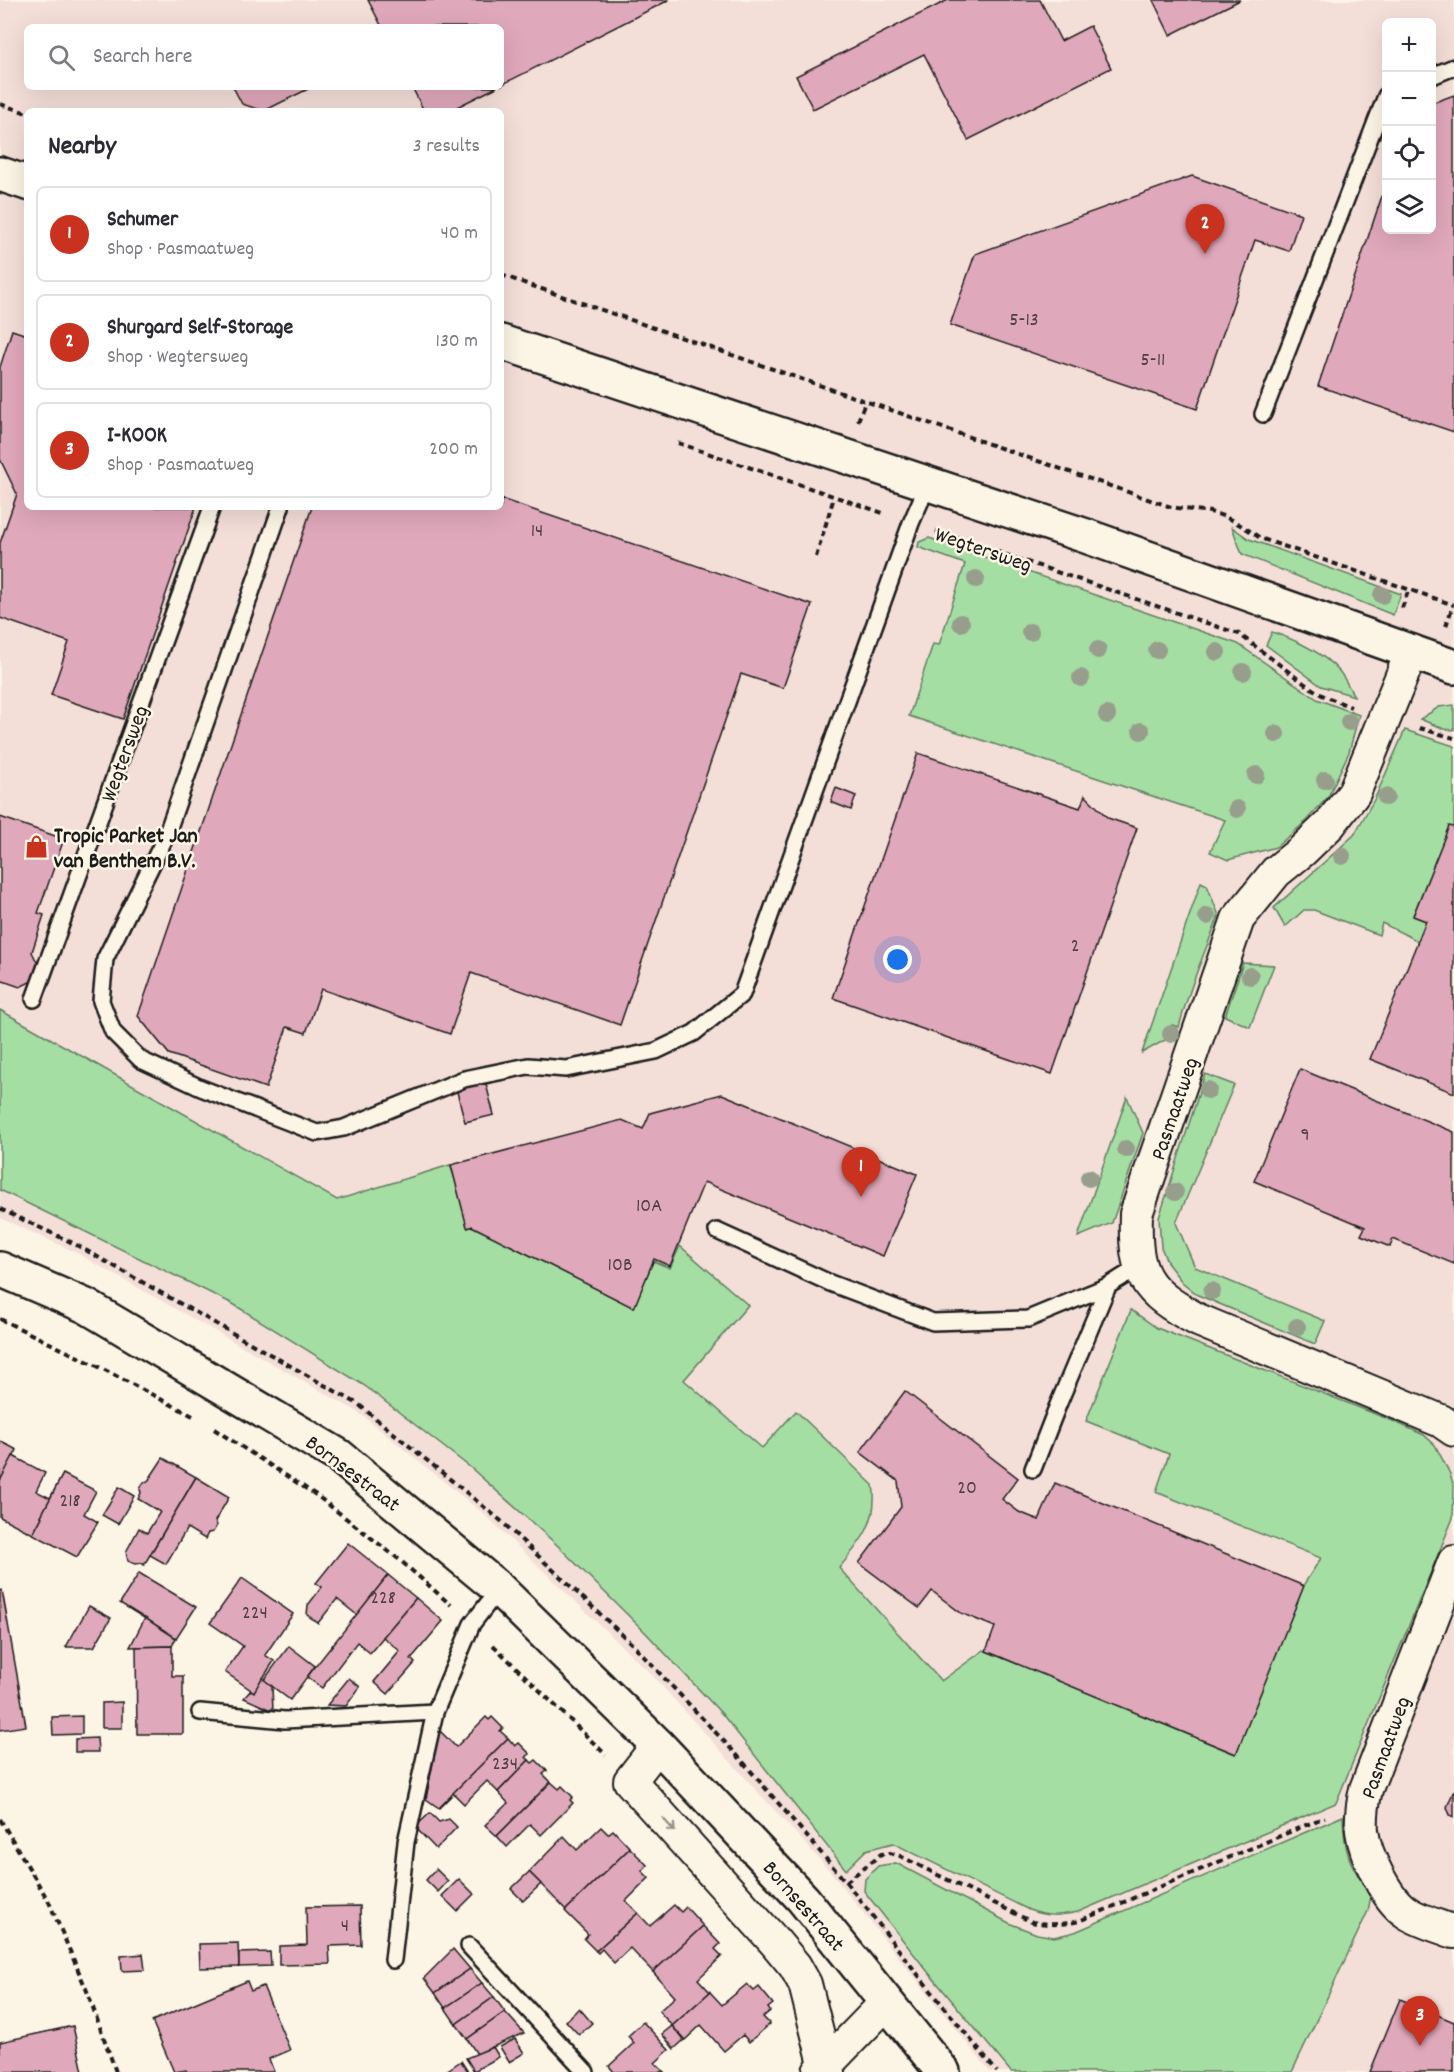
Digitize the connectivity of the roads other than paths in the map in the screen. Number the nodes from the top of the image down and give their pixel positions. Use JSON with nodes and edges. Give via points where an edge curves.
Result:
{"nodes":[{"id":1,"x":1454,"y":67,"type":"edge"},
{"id":2,"x":1436,"y":74,"type":"edge"},
{"id":3,"x":1382,"y":106,"type":"edge"},
{"id":4,"x":0,"y":174,"type":"edge"},
{"id":5,"x":24,"y":182,"type":"edge"},
{"id":6,"x":504,"y":343,"type":"edge"},
{"id":7,"x":1263,"y":414,"type":"dead end"},
{"id":8,"x":929,"y":482,"type":"junction"},
{"id":9,"x":211,"y":510,"type":"edge"},
{"id":10,"x":279,"y":510,"type":"edge"},
{"id":11,"x":1412,"y":651,"type":"junction"},
{"id":12,"x":1454,"y":667,"type":"edge"},
{"id":13,"x":34,"y":999,"type":"dead end"},
{"id":14,"x":717,"y":1232,"type":"dead end"},
{"id":15,"x":1140,"y":1266,"type":"junction"},
{"id":16,"x":0,"y":1269,"type":"edge"},
{"id":17,"x":1108,"y":1286,"type":"junction"},
{"id":18,"x":1454,"y":1430,"type":"edge"},
{"id":19,"x":1034,"y":1469,"type":"dead end"},
{"id":20,"x":1454,"y":1562,"type":"edge"},
{"id":21,"x":499,"y":1589,"type":"junction"},
{"id":22,"x":200,"y":1712,"type":"dead end"},
{"id":23,"x":435,"y":1712,"type":"junction"},
{"id":24,"x":658,"y":1745,"type":"junction"},
{"id":25,"x":1454,"y":1932,"type":"edge"},
{"id":26,"x":469,"y":1946,"type":"dead end"},
{"id":27,"x":393,"y":1960,"type":"dead end"},
{"id":28,"x":886,"y":2003,"type":"junction"},
{"id":29,"x":825,"y":2070,"type":"edge"},
{"id":30,"x":586,"y":2072,"type":"edge"},
{"id":31,"x":943,"y":2072,"type":"edge"}],
"edges":[{"from":1,"to":2,"type":"lane"},
{"from":3,"to":7,"type":"lane"},
{"from":4,"to":5,"type":"main road"},
{"from":6,"to":8,"type":"main road","name":"Wegtersweg"},
{"from":8,"to":10,"type":"lane","via":[[742,994],[694,1033],[656,1051],[566,1069],[528,1066],[464,1079],[344,1128],[317,1133],[141,1060],[113,1032],[101,1001],[105,959],[166,836]]},
{"from":8,"to":11,"type":"main road","name":"Wegtersweg"},
{"from":9,"to":13,"type":"lane","name":"Wegtersweg"},
{"from":11,"to":12,"type":"main road","name":"Wegtersweg"},
{"from":11,"to":15,"type":"street","name":"Pasmaatweg","via":[[1354,793],[1330,824],[1276,872],[1238,919],[1136,1214],[1135,1243]]},
{"from":14,"to":17,"type":"lane","via":[[830,1283],[933,1322],[1028,1319]]},
{"from":15,"to":17,"type":"lane"},
{"from":15,"to":18,"type":"street","name":"Pasmaatweg","via":[[1148,1284],[1170,1305],[1198,1320],[1441,1421]]},
{"from":16,"to":21,"type":"main road","name":"Bornsestraat","via":[[86,1306],[339,1456]]},
{"from":17,"to":19,"type":"lane"},
{"from":20,"to":25,"type":"street","name":"Pasmaatweg","via":[[1366,1789],[1362,1832],[1384,1889],[1405,1912]]},
{"from":21,"to":23,"type":"lane","via":[[472,1624]]},
{"from":21,"to":24,"type":"main road","name":"Bornsestraat"},
{"from":22,"to":23,"type":"lane","via":[[285,1720]]},
{"from":23,"to":27,"type":"lane","via":[[406,1842]]},
{"from":24,"to":28,"type":"main road","name":"Bornsestraat","via":[[803,1899]]},
{"from":24,"to":29,"type":"street","name":"Bornsestraat","one_way":true,"via":[[630,1781],[795,1966],[805,1984]]},
{"from":26,"to":30,"type":"lane"},
{"from":28,"to":29,"type":"street"},
{"from":28,"to":31,"type":"main road","name":"Bornsestraat"}]}
